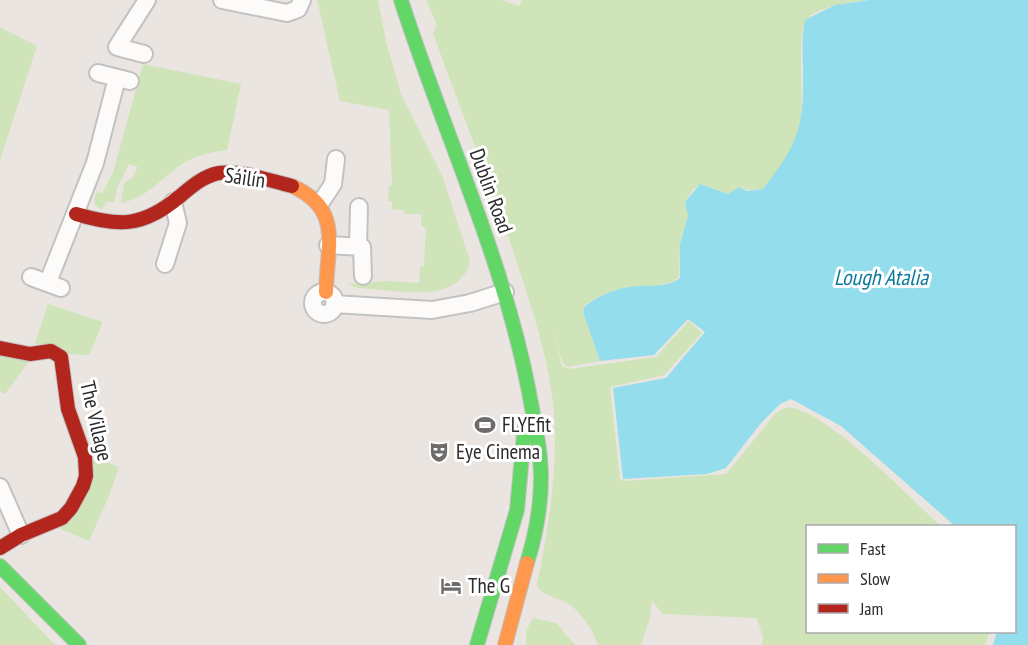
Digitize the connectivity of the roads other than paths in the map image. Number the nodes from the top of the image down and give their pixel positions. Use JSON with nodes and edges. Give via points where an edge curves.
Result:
{"nodes":[{"id":1,"x":147,"y":0,"type":"edge"},
{"id":2,"x":222,"y":0,"type":"edge"},
{"id":3,"x":303,"y":0,"type":"edge"},
{"id":4,"x":401,"y":0,"type":"edge"},
{"id":5,"x":144,"y":54,"type":"dead end"},
{"id":6,"x":98,"y":74,"type":"dead end"},
{"id":7,"x":336,"y":159,"type":"dead end"},
{"id":8,"x":173,"y":201,"type":"junction"},
{"id":9,"x":321,"y":202,"type":"junction"},
{"id":10,"x":359,"y":207,"type":"dead end"},
{"id":11,"x":76,"y":214,"type":"junction"},
{"id":12,"x":328,"y":245,"type":"junction"},
{"id":13,"x":358,"y":246,"type":"junction"},
{"id":14,"x":165,"y":264,"type":"dead end"},
{"id":15,"x":363,"y":276,"type":"dead end"},
{"id":16,"x":32,"y":277,"type":"dead end"},
{"id":17,"x":505,"y":292,"type":"junction"},
{"id":18,"x":330,"y":298,"type":"joint"},
{"id":19,"x":0,"y":348,"type":"edge"},
{"id":20,"x":529,"y":400,"type":"junction"},
{"id":21,"x":0,"y":487,"type":"edge"},
{"id":22,"x":21,"y":535,"type":"junction"},
{"id":23,"x":0,"y":548,"type":"edge"},
{"id":24,"x":0,"y":566,"type":"edge"},
{"id":25,"x":79,"y":645,"type":"edge"},
{"id":26,"x":477,"y":645,"type":"edge"},
{"id":27,"x":504,"y":645,"type":"edge"}],
"edges":[{"from":1,"to":5,"type":"street","via":[[117,47]]},
{"from":2,"to":3,"type":"street","via":[[287,13],[298,9]]},
{"from":4,"to":17,"type":"main road","name":"Dublin Road"},
{"from":6,"to":11,"type":"street","via":[[124,80]]},
{"from":7,"to":9,"type":"street","via":[[333,184]]},
{"from":8,"to":9,"type":"main road","name":"Sáilín","via":[[199,181],[219,172],[294,185]]},
{"from":8,"to":11,"type":"main road","name":"Sáilín","via":[[140,221],[123,226]]},
{"from":8,"to":14,"type":"street","via":[[178,224]]},
{"from":9,"to":12,"type":"main road","via":[[326,212]]},
{"from":10,"to":13,"type":"street"},
{"from":11,"to":16,"type":"street","via":[[55,285]]},
{"from":12,"to":13,"type":"street"},
{"from":12,"to":18,"type":"main road"},
{"from":13,"to":15,"type":"street","via":[[364,253]]},
{"from":17,"to":18,"type":"street","via":[[432,310]]},
{"from":17,"to":20,"type":"main road","name":"Dublin Road","via":[[519,340]]},
{"from":19,"to":22,"type":"main road","name":"The Village","via":[[30,354],[51,351],[61,357],[67,406],[88,463],[86,478],[68,513]]},
{"from":20,"to":26,"type":"main road","name":"Dublin Road","via":[[517,510]]},
{"from":20,"to":27,"type":"main road","name":"Dublin Road","via":[[541,479],[532,546]]},
{"from":21,"to":22,"type":"street"},
{"from":22,"to":23,"type":"main road","name":"The Village"},
{"from":24,"to":25,"type":"main road"}]}
